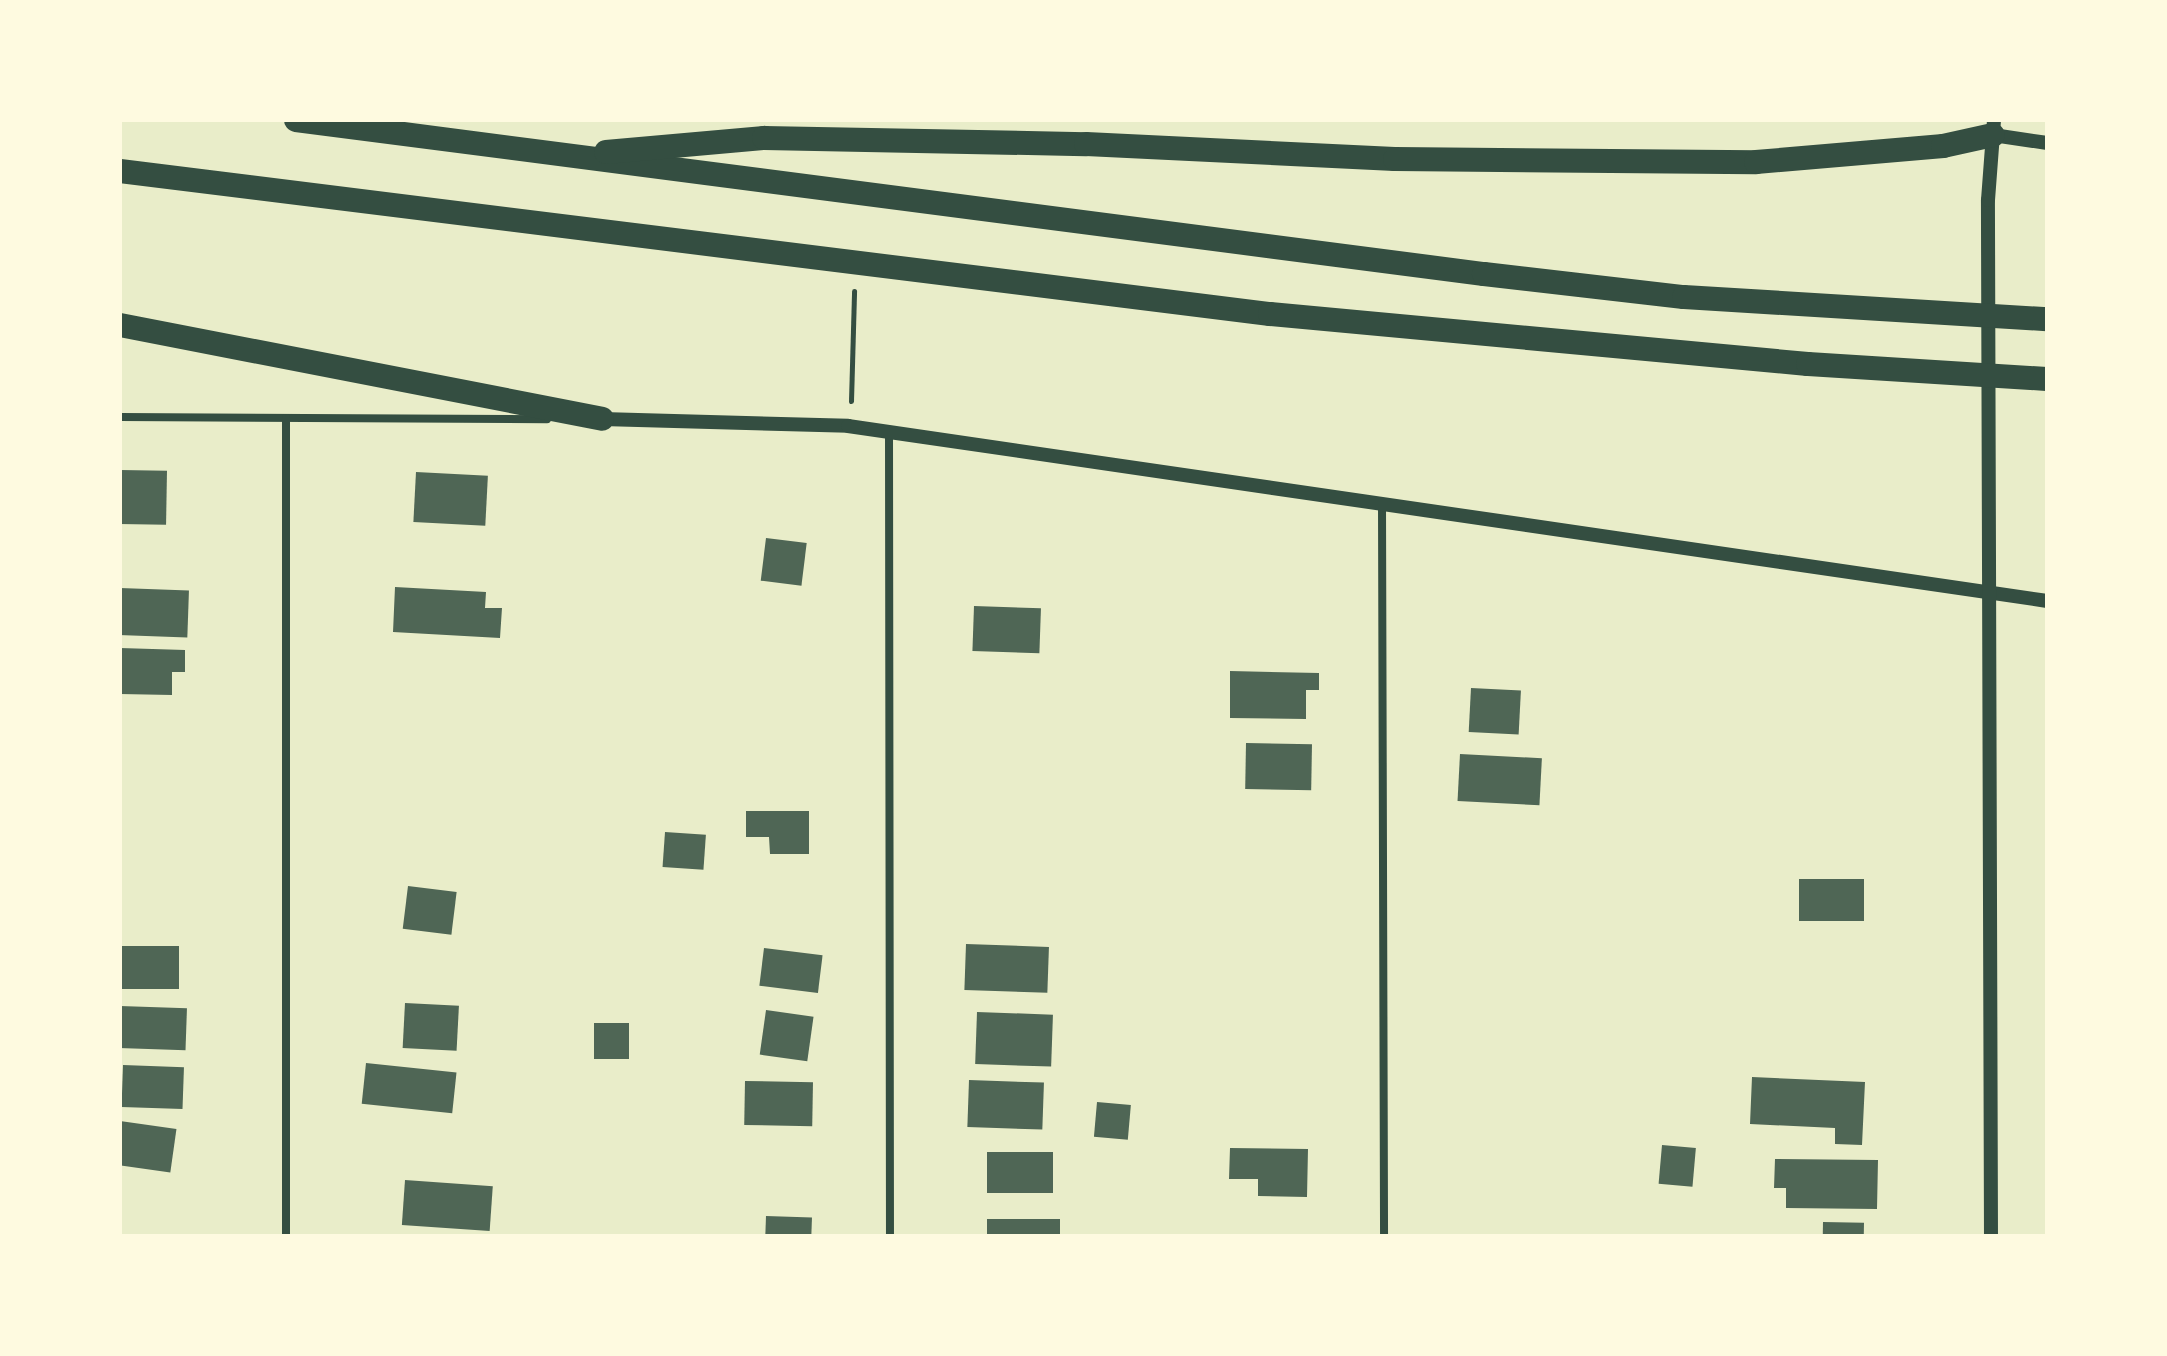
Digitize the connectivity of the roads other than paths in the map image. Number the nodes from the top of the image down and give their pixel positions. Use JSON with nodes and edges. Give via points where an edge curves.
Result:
{"nodes":[{"id":1,"x":296,"y":120,"type":"edge"},
{"id":2,"x":1993,"y":128,"type":"edge"},
{"id":3,"x":2047,"y":143,"type":"edge"},
{"id":4,"x":560,"y":156,"type":"junction"},
{"id":5,"x":120,"y":171,"type":"edge"},
{"id":6,"x":2047,"y":319,"type":"edge"},
{"id":7,"x":120,"y":325,"type":"edge"},
{"id":8,"x":2047,"y":379,"type":"edge"},
{"id":9,"x":120,"y":417,"type":"edge"},
{"id":10,"x":286,"y":418,"type":"junction"},
{"id":11,"x":602,"y":419,"type":"junction"},
{"id":12,"x":889,"y":432,"type":"junction"},
{"id":13,"x":1382,"y":504,"type":"junction"},
{"id":14,"x":1990,"y":593,"type":"junction"},
{"id":15,"x":2047,"y":601,"type":"edge"},
{"id":16,"x":286,"y":1236,"type":"edge"},
{"id":17,"x":890,"y":1236,"type":"edge"},
{"id":18,"x":1384,"y":1236,"type":"edge"},
{"id":19,"x":1991,"y":1236,"type":"edge"}],
"edges":[{"from":1,"to":4,"type":"highway"},
{"from":2,"to":3,"type":"street"},
{"from":2,"to":4,"type":"highway","via":[[1943,146],[1756,162],[1395,159],[1086,144],[764,138]]},
{"from":2,"to":14,"type":"street","via":[[1988,200]]},
{"from":4,"to":6,"type":"highway","via":[[1638,292]]},
{"from":5,"to":8,"type":"highway","via":[[1270,314],[1808,364]]},
{"from":7,"to":11,"type":"highway"},
{"from":9,"to":10,"type":"street"},
{"from":10,"to":11,"type":"street"},
{"from":10,"to":16,"type":"street"},
{"from":11,"to":12,"type":"street","via":[[775,421]]},
{"from":12,"to":13,"type":"street"},
{"from":12,"to":17,"type":"street"},
{"from":13,"to":14,"type":"street"},
{"from":13,"to":18,"type":"street"},
{"from":14,"to":15,"type":"street"},
{"from":14,"to":19,"type":"street"}]}
